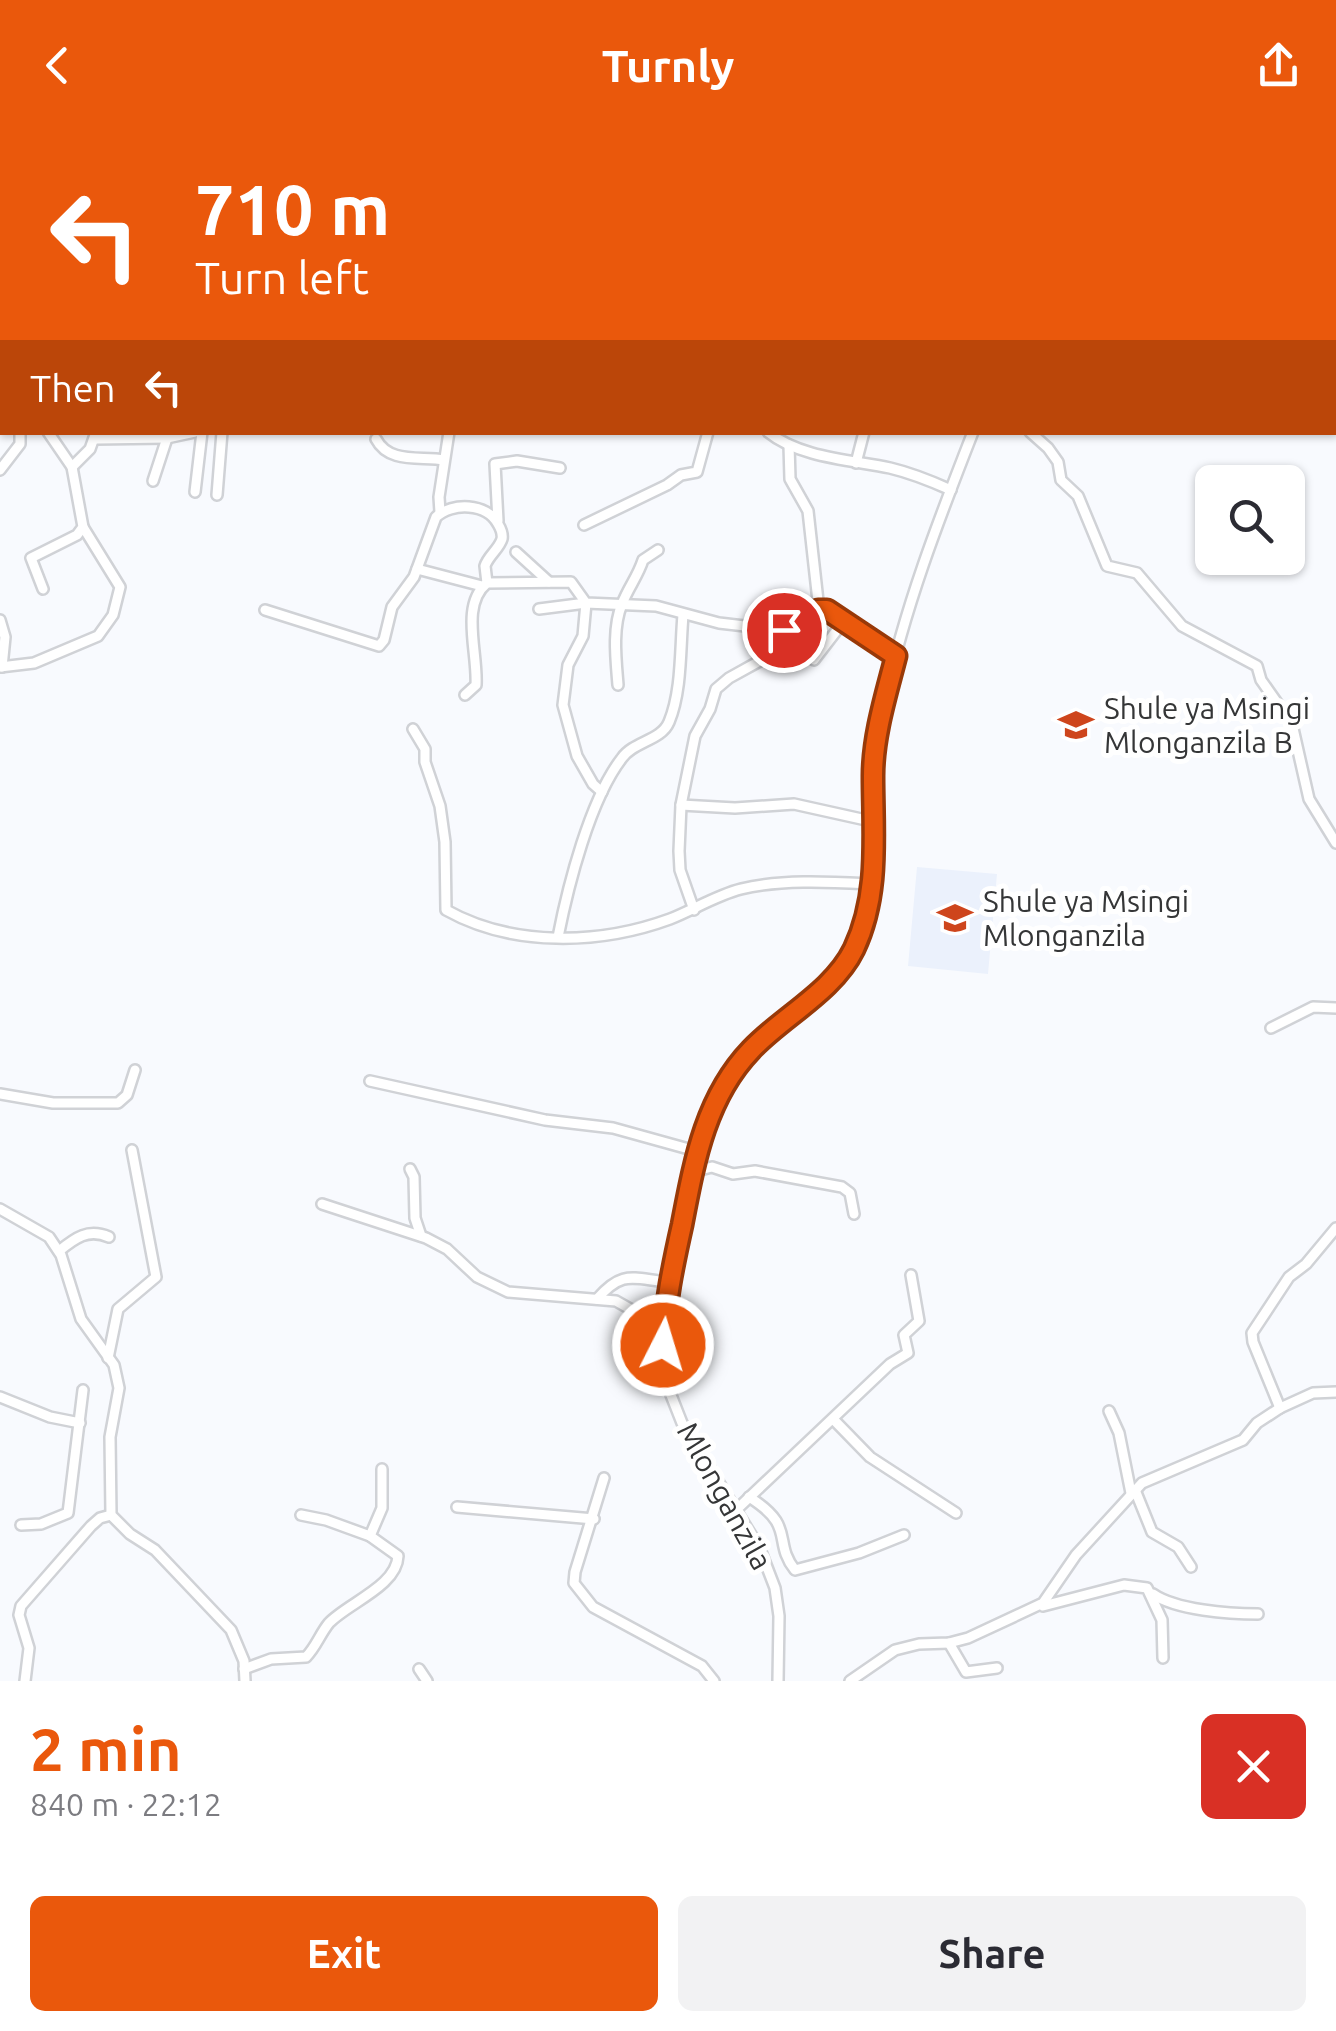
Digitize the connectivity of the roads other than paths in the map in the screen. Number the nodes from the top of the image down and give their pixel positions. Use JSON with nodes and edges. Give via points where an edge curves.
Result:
{"nodes":[{"id":1,"x":20,"y":435,"type":"edge"},
{"id":2,"x":50,"y":435,"type":"edge"},
{"id":3,"x":168,"y":435,"type":"edge"},
{"id":4,"x":198,"y":435,"type":"edge"},
{"id":5,"x":222,"y":435,"type":"edge"},
{"id":6,"x":449,"y":435,"type":"edge"},
{"id":7,"x":707,"y":435,"type":"edge"},
{"id":8,"x":773,"y":435,"type":"edge"},
{"id":9,"x":863,"y":435,"type":"edge"},
{"id":10,"x":973,"y":435,"type":"edge"},
{"id":11,"x":1033,"y":435,"type":"edge"},
{"id":12,"x":96,"y":436,"type":"edge"},
{"id":13,"x":376,"y":440,"type":"dead end"},
{"id":14,"x":790,"y":445,"type":"junction"},
{"id":15,"x":444,"y":460,"type":"junction"},
{"id":16,"x":856,"y":463,"type":"junction"},
{"id":17,"x":72,"y":467,"type":"junction"},
{"id":18,"x":560,"y":468,"type":"dead end"},
{"id":19,"x":0,"y":470,"type":"edge"},
{"id":20,"x":153,"y":481,"type":"dead end"},
{"id":21,"x":950,"y":490,"type":"junction"},
{"id":22,"x":194,"y":492,"type":"dead end"},
{"id":23,"x":217,"y":495,"type":"dead end"},
{"id":24,"x":440,"y":512,"type":"junction"},
{"id":25,"x":498,"y":524,"type":"junction"},
{"id":26,"x":584,"y":525,"type":"dead end"},
{"id":27,"x":83,"y":527,"type":"junction"},
{"id":28,"x":658,"y":550,"type":"dead end"},
{"id":29,"x":516,"y":552,"type":"dead end"},
{"id":30,"x":417,"y":569,"type":"junction"},
{"id":31,"x":548,"y":582,"type":"junction"},
{"id":32,"x":485,"y":584,"type":"junction"},
{"id":33,"x":43,"y":589,"type":"dead end"},
{"id":34,"x":586,"y":603,"type":"junction"},
{"id":35,"x":621,"y":605,"type":"junction"},
{"id":36,"x":540,"y":609,"type":"dead end"},
{"id":37,"x":265,"y":610,"type":"dead end"},
{"id":38,"x":818,"y":610,"type":"junction"},
{"id":39,"x":683,"y":616,"type":"junction"},
{"id":40,"x":0,"y":620,"type":"edge"},
{"id":41,"x":844,"y":621,"type":"junction"},
{"id":42,"x":804,"y":633,"type":"junction"},
{"id":43,"x":896,"y":656,"type":"junction"},
{"id":44,"x":814,"y":660,"type":"dead end"},
{"id":45,"x":1,"y":667,"type":"edge"},
{"id":46,"x":618,"y":686,"type":"dead end"},
{"id":47,"x":465,"y":695,"type":"dead end"},
{"id":48,"x":413,"y":729,"type":"dead end"},
{"id":49,"x":602,"y":792,"type":"junction"},
{"id":50,"x":681,"y":805,"type":"junction"},
{"id":51,"x":875,"y":822,"type":"junction"},
{"id":52,"x":1336,"y":843,"type":"edge"},
{"id":53,"x":872,"y":884,"type":"junction"},
{"id":54,"x":694,"y":910,"type":"junction"},
{"id":55,"x":558,"y":937,"type":"junction"},
{"id":56,"x":1336,"y":1008,"type":"edge"},
{"id":57,"x":1271,"y":1028,"type":"dead end"},
{"id":58,"x":135,"y":1070,"type":"dead end"},
{"id":59,"x":370,"y":1081,"type":"dead end"},
{"id":60,"x":0,"y":1094,"type":"edge"},
{"id":61,"x":132,"y":1150,"type":"dead end"},
{"id":62,"x":696,"y":1150,"type":"junction"},
{"id":63,"x":410,"y":1169,"type":"dead end"},
{"id":64,"x":692,"y":1172,"type":"junction"},
{"id":65,"x":322,"y":1204,"type":"dead end"},
{"id":66,"x":0,"y":1209,"type":"edge"},
{"id":67,"x":854,"y":1214,"type":"dead end"},
{"id":68,"x":1336,"y":1228,"type":"edge"},
{"id":69,"x":421,"y":1236,"type":"junction"},
{"id":70,"x":109,"y":1237,"type":"dead end"},
{"id":71,"x":59,"y":1251,"type":"junction"},
{"id":72,"x":911,"y":1275,"type":"dead end"},
{"id":73,"x":669,"y":1282,"type":"junction"},
{"id":74,"x":597,"y":1299,"type":"junction"},
{"id":75,"x":663,"y":1345,"type":"junction"},
{"id":76,"x":108,"y":1358,"type":"junction"},
{"id":77,"x":83,"y":1390,"type":"dead end"},
{"id":78,"x":1336,"y":1392,"type":"edge"},
{"id":79,"x":0,"y":1398,"type":"edge"},
{"id":80,"x":1280,"y":1408,"type":"junction"},
{"id":81,"x":1109,"y":1410,"type":"dead end"},
{"id":82,"x":833,"y":1419,"type":"junction"},
{"id":83,"x":80,"y":1423,"type":"junction"},
{"id":84,"x":382,"y":1468,"type":"dead end"},
{"id":85,"x":604,"y":1478,"type":"dead end"},
{"id":86,"x":1133,"y":1491,"type":"junction"},
{"id":87,"x":750,"y":1497,"type":"junction"},
{"id":88,"x":457,"y":1507,"type":"dead end"},
{"id":89,"x":736,"y":1510,"type":"junction"},
{"id":90,"x":956,"y":1513,"type":"dead end"},
{"id":91,"x":111,"y":1514,"type":"junction"},
{"id":92,"x":301,"y":1515,"type":"dead end"},
{"id":93,"x":594,"y":1518,"type":"junction"},
{"id":94,"x":20,"y":1525,"type":"dead end"},
{"id":95,"x":904,"y":1535,"type":"dead end"},
{"id":96,"x":370,"y":1536,"type":"junction"},
{"id":97,"x":1191,"y":1566,"type":"dead end"},
{"id":98,"x":1151,"y":1592,"type":"junction"},
{"id":99,"x":1028,"y":1611,"type":"junction"},
{"id":100,"x":1258,"y":1614,"type":"dead end"},
{"id":101,"x":950,"y":1644,"type":"junction"},
{"id":102,"x":1163,"y":1658,"type":"dead end"},
{"id":103,"x":244,"y":1668,"type":"junction"},
{"id":104,"x":997,"y":1668,"type":"dead end"},
{"id":105,"x":419,"y":1669,"type":"dead end"},
{"id":106,"x":25,"y":1681,"type":"edge"},
{"id":107,"x":246,"y":1681,"type":"edge"},
{"id":108,"x":428,"y":1681,"type":"edge"},
{"id":109,"x":714,"y":1681,"type":"edge"},
{"id":110,"x":778,"y":1681,"type":"edge"},
{"id":111,"x":850,"y":1681,"type":"edge"}],
"edges":[{"from":1,"to":19,"type":"street"},
{"from":2,"to":17,"type":"street"},
{"from":3,"to":12,"type":"street"},
{"from":3,"to":20,"type":"street"},
{"from":4,"to":22,"type":"street"},
{"from":5,"to":23,"type":"street"},
{"from":6,"to":15,"type":"street"},
{"from":7,"to":26,"type":"street","via":[[697,472]]},
{"from":8,"to":14,"type":"street"},
{"from":9,"to":16,"type":"street"},
{"from":10,"to":21,"type":"street","name":"Mlonganzila"},
{"from":11,"to":52,"type":"street","via":[[1078,496],[1106,564],[1137,574],[1182,626],[1257,666],[1292,724],[1309,799]]},
{"from":12,"to":17,"type":"street"},
{"from":13,"to":15,"type":"street","via":[[390,454]]},
{"from":14,"to":16,"type":"street"},
{"from":14,"to":38,"type":"street","via":[[790,479],[808,511]]},
{"from":15,"to":24,"type":"street"},
{"from":16,"to":21,"type":"street","via":[[893,468]]},
{"from":17,"to":27,"type":"street"},
{"from":18,"to":25,"type":"street","via":[[495,464]]},
{"from":21,"to":43,"type":"street","name":"Mlonganzila"},
{"from":24,"to":25,"type":"street","via":[[478,507]]},
{"from":24,"to":30,"type":"street"},
{"from":25,"to":32,"type":"street","via":[[502,537],[485,566]]},
{"from":27,"to":33,"type":"street","via":[[31,558]]},
{"from":27,"to":45,"type":"street","via":[[120,587],[113,615],[93,638],[34,663]]},
{"from":28,"to":35,"type":"street","via":[[643,560]]},
{"from":29,"to":31,"type":"street"},
{"from":30,"to":32,"type":"street"},
{"from":30,"to":37,"type":"street","via":[[392,607],[379,646]]},
{"from":31,"to":32,"type":"street"},
{"from":31,"to":34,"type":"street","via":[[574,582]]},
{"from":32,"to":47,"type":"street","via":[[471,612],[476,685]]},
{"from":34,"to":35,"type":"street"},
{"from":34,"to":36,"type":"street"},
{"from":34,"to":49,"type":"street","via":[[563,704],[577,756]]},
{"from":35,"to":39,"type":"street","via":[[656,606]]},
{"from":35,"to":46,"type":"street"},
{"from":38,"to":41,"type":"street"},
{"from":38,"to":42,"type":"street"},
{"from":39,"to":42,"type":"street"},
{"from":39,"to":49,"type":"street","via":[[667,726],[631,747]]},
{"from":40,"to":45,"type":"street"},
{"from":41,"to":43,"type":"street"},
{"from":41,"to":44,"type":"street"},
{"from":42,"to":50,"type":"street","via":[[716,689],[695,736]]},
{"from":43,"to":51,"type":"street","name":"Mlonganzila","via":[[874,754]]},
{"from":48,"to":55,"type":"street","via":[[440,806],[446,910],[504,935]]},
{"from":49,"to":55,"type":"street"},
{"from":50,"to":51,"type":"street","via":[[794,804]]},
{"from":50,"to":54,"type":"street","via":[[680,870]]},
{"from":51,"to":53,"type":"street","name":"Mlonganzila"},
{"from":53,"to":54,"type":"street","via":[[738,890]]},
{"from":53,"to":62,"type":"street","name":"Mlonganzila","via":[[852,953],[751,1050],[720,1093]]},
{"from":54,"to":55,"type":"street","via":[[607,937]]},
{"from":56,"to":57,"type":"street","via":[[1314,1008]]},
{"from":58,"to":60,"type":"street","via":[[118,1103]]},
{"from":59,"to":62,"type":"street"},
{"from":61,"to":76,"type":"street","via":[[157,1269],[151,1284],[118,1309]]},
{"from":62,"to":64,"type":"street","name":"Mlonganzila"},
{"from":63,"to":69,"type":"street"},
{"from":64,"to":67,"type":"street","via":[[755,1171],[842,1187]]},
{"from":64,"to":73,"type":"street","name":"Mlonganzila"},
{"from":65,"to":69,"type":"street"},
{"from":66,"to":71,"type":"street","via":[[43,1232]]},
{"from":68,"to":80,"type":"street","via":[[1289,1277],[1252,1333]]},
{"from":69,"to":74,"type":"street","via":[[496,1288]]},
{"from":70,"to":71,"type":"street","via":[[84,1234]]},
{"from":71,"to":76,"type":"street","via":[[81,1319]]},
{"from":72,"to":82,"type":"street","via":[[920,1321],[904,1336],[908,1353]]},
{"from":73,"to":74,"type":"street","via":[[622,1278]]},
{"from":73,"to":75,"type":"street","name":"Mlonganzila"},
{"from":74,"to":75,"type":"street","via":[[632,1310]]},
{"from":75,"to":89,"type":"street","name":"Mlonganzila","via":[[682,1423]]},
{"from":76,"to":91,"type":"street","via":[[119,1388],[110,1438]]},
{"from":77,"to":83,"type":"street"},
{"from":78,"to":80,"type":"street","via":[[1313,1393]]},
{"from":79,"to":83,"type":"street"},
{"from":80,"to":86,"type":"street","via":[[1243,1440],[1162,1472]]},
{"from":81,"to":86,"type":"street"},
{"from":82,"to":87,"type":"street"},
{"from":82,"to":90,"type":"street","via":[[870,1457]]},
{"from":83,"to":94,"type":"street","via":[[68,1512]]},
{"from":84,"to":96,"type":"street","via":[[382,1508]]},
{"from":85,"to":93,"type":"street"},
{"from":86,"to":97,"type":"street","via":[[1152,1532],[1178,1547]]},
{"from":86,"to":99,"type":"street","via":[[1043,1602]]},
{"from":87,"to":89,"type":"street"},
{"from":87,"to":95,"type":"street","via":[[780,1522],[795,1570]]},
{"from":88,"to":93,"type":"street"},
{"from":89,"to":110,"type":"street","name":"Mlonganzila","via":[[776,1588]]},
{"from":91,"to":103,"type":"street","via":[[231,1630]]},
{"from":91,"to":106,"type":"street","via":[[92,1526],[21,1606]]},
{"from":92,"to":96,"type":"street"},
{"from":93,"to":109,"type":"street","via":[[575,1572],[585,1599],[702,1666]]},
{"from":96,"to":103,"type":"street","via":[[398,1556],[389,1576],[331,1621],[306,1657]]},
{"from":98,"to":99,"type":"street","via":[[1124,1585]]},
{"from":98,"to":100,"type":"street","via":[[1224,1614]]},
{"from":98,"to":102,"type":"street","via":[[1162,1620]]},
{"from":99,"to":101,"type":"street"},
{"from":101,"to":104,"type":"street","via":[[966,1672]]},
{"from":101,"to":111,"type":"street","via":[[894,1650]]},
{"from":103,"to":107,"type":"street"},
{"from":105,"to":108,"type":"street"}]}
